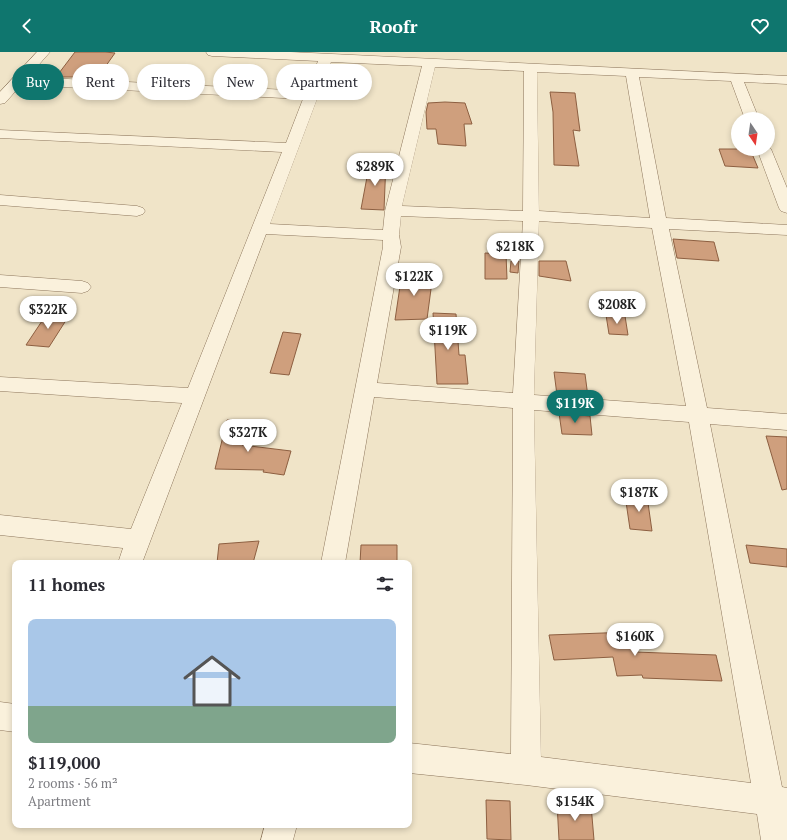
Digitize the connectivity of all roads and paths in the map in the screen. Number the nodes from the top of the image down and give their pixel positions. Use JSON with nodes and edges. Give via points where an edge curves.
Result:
{"nodes":[{"id":1,"x":44,"y":52,"type":"edge"},
{"id":2,"x":212,"y":52,"type":"edge"},
{"id":3,"x":326,"y":58,"type":"junction"},
{"id":4,"x":429,"y":63,"type":"junction"},
{"id":5,"x":33,"y":64,"type":"edge"},
{"id":6,"x":324,"y":64,"type":"edge"},
{"id":7,"x":530,"y":68,"type":"junction"},
{"id":8,"x":632,"y":73,"type":"junction"},
{"id":9,"x":736,"y":78,"type":"junction"},
{"id":10,"x":787,"y":80,"type":"edge"},
{"id":11,"x":64,"y":82,"type":"edge"},
{"id":12,"x":12,"y":87,"type":"edge"},
{"id":13,"x":276,"y":93,"type":"edge"},
{"id":14,"x":0,"y":100,"type":"edge"},
{"id":15,"x":310,"y":100,"type":"edge"},
{"id":16,"x":749,"y":112,"type":"edge"},
{"id":17,"x":0,"y":134,"type":"edge"},
{"id":18,"x":291,"y":148,"type":"junction"},
{"id":19,"x":767,"y":156,"type":"edge"},
{"id":20,"x":0,"y":200,"type":"edge"},
{"id":21,"x":787,"y":208,"type":"edge"},
{"id":22,"x":137,"y":211,"type":"dead end"},
{"id":23,"x":393,"y":211,"type":"junction"},
{"id":24,"x":531,"y":216,"type":"junction"},
{"id":25,"x":659,"y":223,"type":"junction"},
{"id":26,"x":260,"y":229,"type":"junction"},
{"id":27,"x":787,"y":230,"type":"edge"},
{"id":28,"x":391,"y":235,"type":"junction"},
{"id":29,"x":0,"y":281,"type":"edge"},
{"id":30,"x":82,"y":287,"type":"dead end"},
{"id":31,"x":0,"y":384,"type":"edge"},
{"id":32,"x":365,"y":389,"type":"junction"},
{"id":33,"x":195,"y":396,"type":"junction"},
{"id":34,"x":523,"y":401,"type":"junction"},
{"id":35,"x":698,"y":415,"type":"junction"},
{"id":36,"x":787,"y":422,"type":"edge"},
{"id":37,"x":0,"y":525,"type":"edge"},
{"id":38,"x":139,"y":540,"type":"junction"},
{"id":39,"x":131,"y":560,"type":"edge"},
{"id":40,"x":334,"y":560,"type":"edge"},
{"id":41,"x":0,"y":716,"type":"edge"},
{"id":42,"x":12,"y":718,"type":"edge"},
{"id":43,"x":412,"y":758,"type":"edge"},
{"id":44,"x":526,"y":770,"type":"junction"},
{"id":45,"x":778,"y":802,"type":"edge"},
{"id":46,"x":280,"y":828,"type":"edge"},
{"id":47,"x":278,"y":840,"type":"edge"},
{"id":48,"x":777,"y":840,"type":"edge"}],
"edges":[{"from":1,"to":5,"type":"street"},
{"from":2,"to":3,"type":"street"},
{"from":3,"to":4,"type":"street"},
{"from":3,"to":6,"type":"street"},
{"from":4,"to":7,"type":"street"},
{"from":4,"to":23,"type":"street"},
{"from":7,"to":8,"type":"street"},
{"from":7,"to":24,"type":"street"},
{"from":8,"to":9,"type":"street"},
{"from":8,"to":25,"type":"street"},
{"from":9,"to":10,"type":"street"},
{"from":9,"to":16,"type":"street"},
{"from":11,"to":13,"type":"street"},
{"from":12,"to":14,"type":"street"},
{"from":15,"to":18,"type":"street"},
{"from":17,"to":18,"type":"street"},
{"from":18,"to":26,"type":"street"},
{"from":19,"to":21,"type":"street"},
{"from":20,"to":22,"type":"street"},
{"from":23,"to":24,"type":"street"},
{"from":23,"to":28,"type":"street"},
{"from":24,"to":25,"type":"street"},
{"from":24,"to":34,"type":"street"},
{"from":25,"to":27,"type":"street"},
{"from":25,"to":35,"type":"street"},
{"from":26,"to":28,"type":"street"},
{"from":26,"to":33,"type":"street"},
{"from":28,"to":32,"type":"street","via":[[392,247]]},
{"from":29,"to":30,"type":"street"},
{"from":31,"to":33,"type":"street"},
{"from":32,"to":34,"type":"street"},
{"from":32,"to":40,"type":"street"},
{"from":33,"to":38,"type":"street"},
{"from":34,"to":35,"type":"street"},
{"from":34,"to":44,"type":"street"},
{"from":35,"to":36,"type":"street"},
{"from":35,"to":45,"type":"street"},
{"from":37,"to":38,"type":"street"},
{"from":38,"to":39,"type":"street"},
{"from":41,"to":42,"type":"street"},
{"from":43,"to":44,"type":"street"},
{"from":44,"to":45,"type":"street"},
{"from":45,"to":48,"type":"street"},
{"from":46,"to":47,"type":"street"}]}
